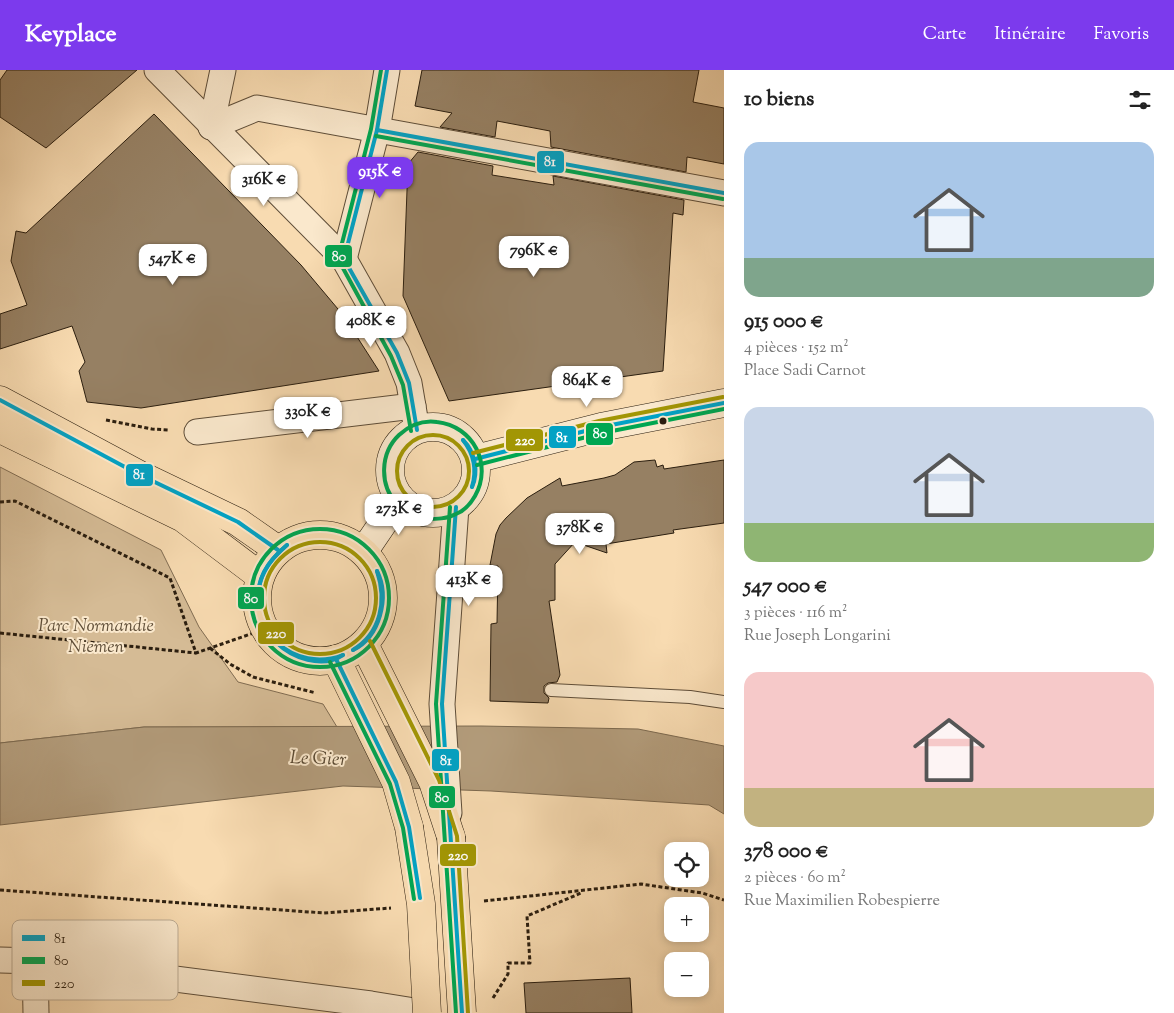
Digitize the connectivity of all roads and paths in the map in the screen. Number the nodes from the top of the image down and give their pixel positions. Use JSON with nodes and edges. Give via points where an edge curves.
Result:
{"nodes":[{"id":1,"x":156,"y":70,"type":"edge"},
{"id":2,"x":223,"y":70,"type":"edge"},
{"id":3,"x":387,"y":70,"type":"edge"},
{"id":4,"x":211,"y":127,"type":"junction"},
{"id":5,"x":377,"y":130,"type":"junction"},
{"id":6,"x":724,"y":194,"type":"edge"},
{"id":7,"x":344,"y":259,"type":"junction"},
{"id":8,"x":0,"y":400,"type":"edge"},
{"id":9,"x":724,"y":404,"type":"edge"},
{"id":10,"x":415,"y":418,"type":"junction"},
{"id":11,"x":104,"y":420,"type":"dead end"},
{"id":12,"x":0,"y":429,"type":"edge"},
{"id":13,"x":197,"y":432,"type":"joint"},
{"id":14,"x":475,"y":459,"type":"junction"},
{"id":15,"x":400,"y":498,"type":"junction"},
{"id":16,"x":0,"y":502,"type":"edge"},
{"id":17,"x":456,"y":507,"type":"junction"},
{"id":18,"x":278,"y":550,"type":"junction"},
{"id":19,"x":364,"y":551,"type":"junction"},
{"id":20,"x":260,"y":576,"type":"junction"},
{"id":21,"x":266,"y":629,"type":"junction"},
{"id":22,"x":0,"y":633,"type":"edge"},
{"id":23,"x":364,"y":644,"type":"junction"},
{"id":24,"x":196,"y":654,"type":"junction"},
{"id":25,"x":336,"y":659,"type":"junction"},
{"id":26,"x":551,"y":690,"type":"dead end"},
{"id":27,"x":724,"y":702,"type":"edge"},
{"id":28,"x":450,"y":837,"type":"junction"},
{"id":29,"x":0,"y":890,"type":"edge"},
{"id":30,"x":585,"y":891,"type":"junction"},
{"id":31,"x":724,"y":900,"type":"edge"},
{"id":32,"x":476,"y":902,"type":"dead end"},
{"id":33,"x":400,"y":907,"type":"dead end"},
{"id":34,"x":178,"y":980,"type":"edge"},
{"id":35,"x":36,"y":1000,"type":"edge"},
{"id":36,"x":488,"y":1005,"type":"dead end"},
{"id":37,"x":36,"y":1013,"type":"edge"},
{"id":38,"x":428,"y":1013,"type":"edge"},
{"id":39,"x":462,"y":1013,"type":"edge"}],
"edges":[{"from":1,"to":4,"type":"street"},
{"from":2,"to":4,"type":"street"},
{"from":3,"to":5,"type":"street"},
{"from":4,"to":5,"type":"street","via":[[257,108]]},
{"from":4,"to":7,"type":"street"},
{"from":5,"to":6,"type":"street"},
{"from":5,"to":7,"type":"street"},
{"from":7,"to":10,"type":"street","via":[[397,353],[409,382]]},
{"from":8,"to":18,"type":"main road","via":[[138,474],[238,522]]},
{"from":9,"to":14,"type":"main road","via":[[601,427]]},
{"from":10,"to":13,"type":"street"},
{"from":10,"to":14,"type":"main road","via":[[453,432]]},
{"from":10,"to":15,"type":"main road","via":[[394,452],[390,467],[392,484]]},
{"from":11,"to":13,"type":"path","via":[[152,429]]},
{"from":12,"to":20,"type":"main road","via":[[183,518]]},
{"from":14,"to":17,"type":"main road","via":[[473,486]]},
{"from":15,"to":17,"type":"main road","via":[[412,508],[426,513]]},
{"from":15,"to":19,"type":"main road"},
{"from":16,"to":24,"type":"path","via":[[15,501],[170,578]]},
{"from":17,"to":28,"type":"street","via":[[442,704]]},
{"from":18,"to":19,"type":"main road","via":[[298,538],[321,534],[344,539]]},
{"from":18,"to":20,"type":"main road"},
{"from":19,"to":23,"type":"main road","via":[[379,573],[384,598],[379,622]]},
{"from":20,"to":21,"type":"main road","via":[[259,612]]},
{"from":21,"to":24,"type":"path"},
{"from":21,"to":25,"type":"main road","via":[[279,645],[296,656],[316,661]]},
{"from":22,"to":24,"type":"path"},
{"from":23,"to":25,"type":"main road"},
{"from":23,"to":28,"type":"main road","via":[[433,782]]},
{"from":25,"to":38,"type":"main road","bridge":true,"via":[[396,782],[409,827],[421,904]]},
{"from":26,"to":27,"type":"lane","via":[[690,697]]},
{"from":28,"to":39,"type":"main road","bridge":true},
{"from":29,"to":33,"type":"path","via":[[324,913]]},
{"from":30,"to":31,"type":"path","via":[[641,884],[702,892]]},
{"from":30,"to":32,"type":"path"},
{"from":30,"to":36,"type":"path","via":[[527,916],[530,963],[508,963],[508,974]]},
{"from":34,"to":38,"type":"street"},
{"from":35,"to":37,"type":"street"}]}
